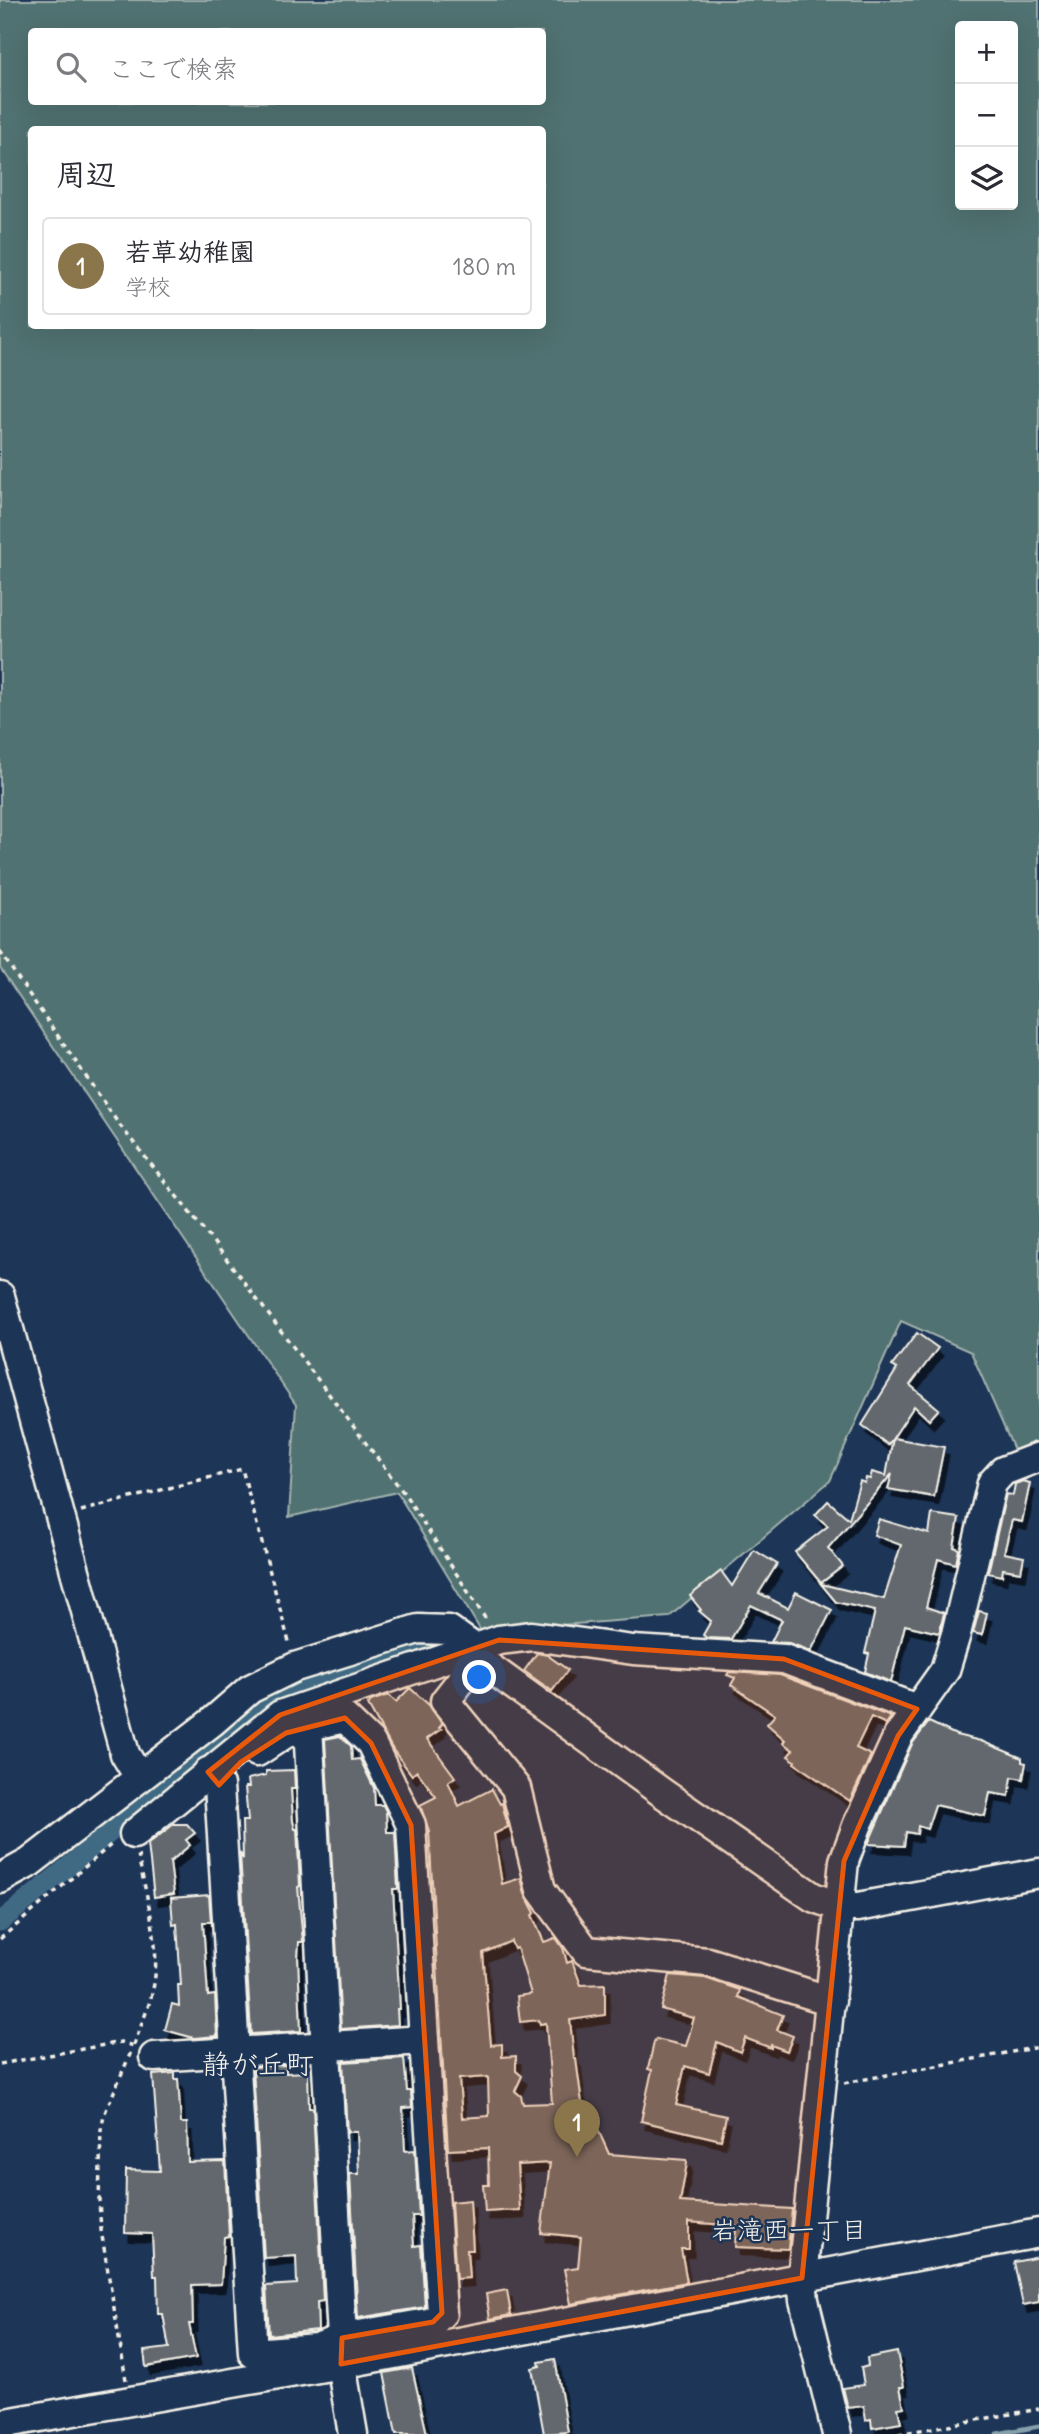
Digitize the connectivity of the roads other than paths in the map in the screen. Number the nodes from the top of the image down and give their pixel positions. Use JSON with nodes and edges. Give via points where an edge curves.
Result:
{"nodes":[{"id":1,"x":0,"y":1296,"type":"edge"},
{"id":2,"x":1039,"y":1457,"type":"edge"},
{"id":3,"x":484,"y":1649,"type":"junction"},
{"id":4,"x":916,"y":1709,"type":"junction"},
{"id":5,"x":308,"y":1726,"type":"junction"},
{"id":6,"x":139,"y":1777,"type":"junction"},
{"id":7,"x":214,"y":1779,"type":"junction"},
{"id":8,"x":134,"y":1834,"type":"road end"},
{"id":9,"x":1039,"y":1873,"type":"edge"},
{"id":10,"x":0,"y":1878,"type":"edge"},
{"id":11,"x":840,"y":1907,"type":"junction"},
{"id":12,"x":831,"y":2001,"type":"junction"},
{"id":13,"x":424,"y":2040,"type":"junction"},
{"id":14,"x":326,"y":2046,"type":"junction"},
{"id":15,"x":144,"y":2052,"type":"road end"},
{"id":16,"x":235,"y":2052,"type":"junction"},
{"id":17,"x":1039,"y":2233,"type":"edge"},
{"id":18,"x":802,"y":2278,"type":"junction"},
{"id":19,"x":341,"y":2351,"type":"junction"},
{"id":20,"x":0,"y":2424,"type":"edge"},
{"id":21,"x":354,"y":2434,"type":"edge"},
{"id":22,"x":837,"y":2434,"type":"edge"}],
"edges":[{"from":1,"to":6,"type":"street","via":[[125,1754]]},
{"from":2,"to":4,"type":"street","via":[[1003,1471],[992,1483],[945,1670]]},
{"from":3,"to":4,"type":"street","via":[[531,1636],[633,1650],[784,1659]]},
{"from":3,"to":6,"type":"street","via":[[449,1630],[418,1629],[295,1667],[250,1689]]},
{"from":3,"to":7,"type":"street","via":[[280,1714]]},
{"from":3,"to":11,"type":"street","via":[[664,1794],[813,1897]]},
{"from":3,"to":12,"type":"street","via":[[445,1701],[516,1788],[541,1890],[586,1951],[709,1962]]},
{"from":4,"to":11,"type":"street","via":[[898,1736],[857,1826],[844,1861]]},
{"from":5,"to":7,"type":"street","via":[[286,1733]]},
{"from":5,"to":13,"type":"street","via":[[345,1718],[371,1743],[411,1825]]},
{"from":5,"to":14,"type":"street"},
{"from":6,"to":10,"type":"street","via":[[29,1863]]},
{"from":7,"to":8,"type":"street"},
{"from":7,"to":16,"type":"street"},
{"from":9,"to":11,"type":"street"},
{"from":11,"to":12,"type":"street"},
{"from":12,"to":18,"type":"street"},
{"from":13,"to":14,"type":"street"},
{"from":13,"to":19,"type":"street","via":[[442,2313],[433,2322]]},
{"from":14,"to":16,"type":"street"},
{"from":14,"to":19,"type":"street"},
{"from":15,"to":16,"type":"street"},
{"from":16,"to":19,"type":"street","via":[[253,2353],[317,2348]]},
{"from":17,"to":18,"type":"street"},
{"from":18,"to":19,"type":"street"},
{"from":18,"to":22,"type":"street"},
{"from":19,"to":20,"type":"street","via":[[123,2402]]},
{"from":19,"to":21,"type":"street"}]}
